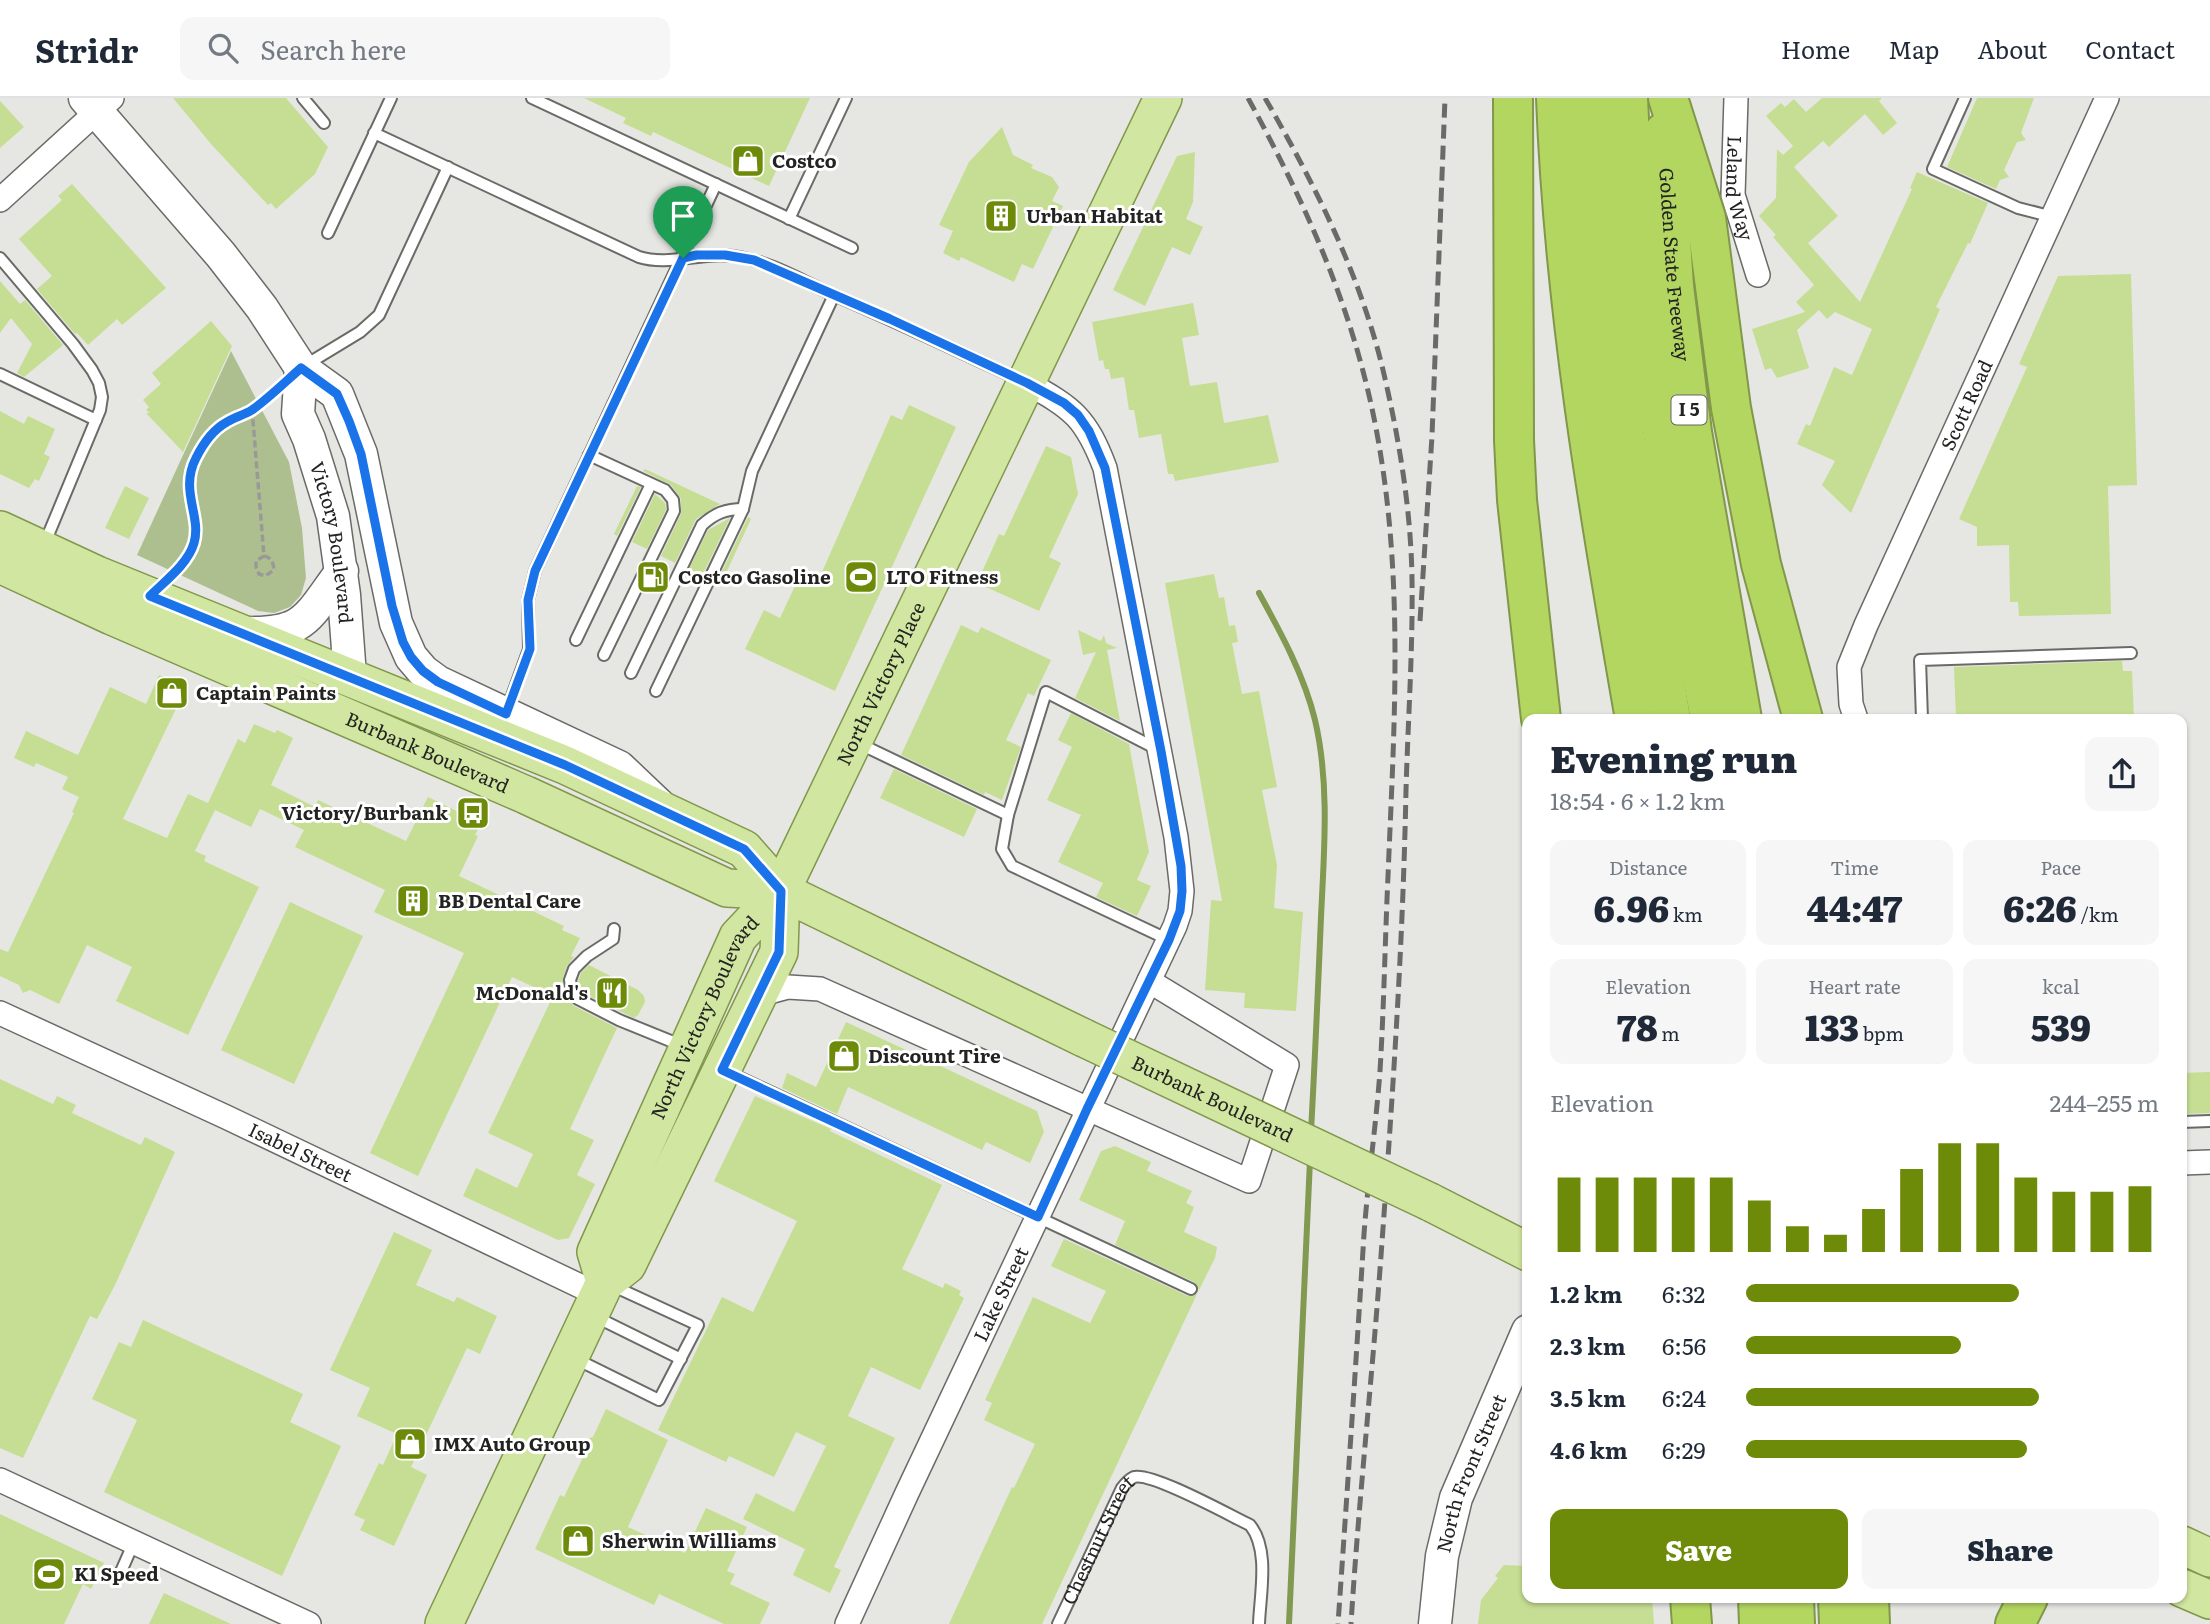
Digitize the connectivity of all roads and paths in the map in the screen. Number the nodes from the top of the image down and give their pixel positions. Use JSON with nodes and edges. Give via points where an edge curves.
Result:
{"nodes":[{"id":1,"x":303,"y":98,"type":"edge"},
{"id":2,"x":391,"y":98,"type":"edge"},
{"id":3,"x":532,"y":98,"type":"edge"},
{"id":4,"x":846,"y":98,"type":"edge"},
{"id":5,"x":1163,"y":98,"type":"edge"},
{"id":6,"x":1513,"y":98,"type":"edge"},
{"id":7,"x":1556,"y":98,"type":"edge"},
{"id":8,"x":1592,"y":98,"type":"edge"},
{"id":9,"x":1628,"y":98,"type":"edge"},
{"id":10,"x":1662,"y":98,"type":"edge"},
{"id":11,"x":1668,"y":98,"type":"edge"},
{"id":12,"x":1736,"y":98,"type":"edge"},
{"id":13,"x":1965,"y":98,"type":"edge"},
{"id":14,"x":2107,"y":98,"type":"edge"},
{"id":15,"x":98,"y":103,"type":"edge"},
{"id":16,"x":324,"y":123,"type":"dead end"},
{"id":17,"x":374,"y":133,"type":"junction"},
{"id":18,"x":448,"y":167,"type":"junction"},
{"id":19,"x":716,"y":184,"type":"junction"},
{"id":20,"x":0,"y":200,"type":"edge"},
{"id":21,"x":2053,"y":217,"type":"junction"},
{"id":22,"x":789,"y":219,"type":"junction"},
{"id":23,"x":328,"y":233,"type":"dead end"},
{"id":24,"x":852,"y":248,"type":"dead end"},
{"id":25,"x":0,"y":258,"type":"edge"},
{"id":26,"x":683,"y":258,"type":"junction"},
{"id":27,"x":1758,"y":275,"type":"dead end"},
{"id":28,"x":834,"y":295,"type":"junction"},
{"id":29,"x":301,"y":368,"type":"junction"},
{"id":30,"x":0,"y":374,"type":"edge"},
{"id":31,"x":1027,"y":383,"type":"junction"},
{"id":32,"x":252,"y":409,"type":"junction"},
{"id":33,"x":96,"y":420,"type":"junction"},
{"id":34,"x":589,"y":455,"type":"junction"},
{"id":35,"x":651,"y":484,"type":"junction"},
{"id":36,"x":743,"y":509,"type":"junction"},
{"id":37,"x":0,"y":530,"type":"edge"},
{"id":38,"x":41,"y":550,"type":"junction"},
{"id":39,"x":264,"y":556,"type":"junction"},
{"id":40,"x":0,"y":564,"type":"edge"},
{"id":41,"x":342,"y":572,"type":"junction"},
{"id":42,"x":150,"y":596,"type":"junction"},
{"id":43,"x":240,"y":633,"type":"junction"},
{"id":44,"x":576,"y":640,"type":"dead end"},
{"id":45,"x":2132,"y":653,"type":"dead end"},
{"id":46,"x":604,"y":655,"type":"dead end"},
{"id":47,"x":631,"y":673,"type":"dead end"},
{"id":48,"x":350,"y":676,"type":"junction"},
{"id":49,"x":656,"y":691,"type":"dead end"},
{"id":50,"x":506,"y":714,"type":"junction"},
{"id":51,"x":1540,"y":714,"type":"edge"},
{"id":52,"x":1634,"y":714,"type":"edge"},
{"id":53,"x":1670,"y":714,"type":"edge"},
{"id":54,"x":1709,"y":714,"type":"edge"},
{"id":55,"x":1741,"y":714,"type":"edge"},
{"id":56,"x":1802,"y":714,"type":"edge"},
{"id":57,"x":1854,"y":714,"type":"edge"},
{"id":58,"x":1922,"y":714,"type":"edge"},
{"id":59,"x":353,"y":720,"type":"junction"},
{"id":60,"x":853,"y":740,"type":"junction"},
{"id":61,"x":1161,"y":751,"type":"junction"},
{"id":62,"x":666,"y":813,"type":"junction"},
{"id":63,"x":1008,"y":815,"type":"junction"},
{"id":64,"x":781,"y":891,"type":"junction"},
{"id":65,"x":614,"y":929,"type":"dead end"},
{"id":66,"x":1169,"y":940,"type":"junction"},
{"id":67,"x":1149,"y":981,"type":"junction"},
{"id":68,"x":758,"y":995,"type":"junction"},
{"id":69,"x":0,"y":1013,"type":"edge"},
{"id":70,"x":688,"y":1048,"type":"junction"},
{"id":71,"x":722,"y":1070,"type":"junction"},
{"id":72,"x":1087,"y":1109,"type":"junction"},
{"id":73,"x":2210,"y":1121,"type":"edge"},
{"id":74,"x":2187,"y":1122,"type":"edge"},
{"id":75,"x":2210,"y":1162,"type":"edge"},
{"id":76,"x":2187,"y":1163,"type":"edge"},
{"id":77,"x":1038,"y":1217,"type":"junction"},
{"id":78,"x":1522,"y":1249,"type":"edge"},
{"id":79,"x":1191,"y":1289,"type":"dead end"},
{"id":80,"x":598,"y":1297,"type":"junction"},
{"id":81,"x":1522,"y":1345,"type":"edge"},
{"id":82,"x":570,"y":1356,"type":"junction"},
{"id":83,"x":681,"y":1359,"type":"junction"},
{"id":84,"x":0,"y":1480,"type":"edge"},
{"id":85,"x":134,"y":1542,"type":"junction"},
{"id":86,"x":2187,"y":1547,"type":"edge"},
{"id":87,"x":2210,"y":1558,"type":"edge"},
{"id":88,"x":119,"y":1576,"type":"dead end"},
{"id":89,"x":2187,"y":1590,"type":"edge"},
{"id":90,"x":2210,"y":1600,"type":"edge"},
{"id":91,"x":1690,"y":1603,"type":"edge"},
{"id":92,"x":1758,"y":1603,"type":"edge"},
{"id":93,"x":1794,"y":1603,"type":"edge"},
{"id":94,"x":1838,"y":1603,"type":"edge"},
{"id":95,"x":1869,"y":1603,"type":"edge"},
{"id":96,"x":1996,"y":1603,"type":"edge"},
{"id":97,"x":2026,"y":1603,"type":"edge"},
{"id":98,"x":309,"y":1624,"type":"edge"},
{"id":99,"x":444,"y":1624,"type":"edge"},
{"id":100,"x":847,"y":1624,"type":"edge"},
{"id":101,"x":1058,"y":1624,"type":"edge"},
{"id":102,"x":1259,"y":1624,"type":"edge"},
{"id":103,"x":1435,"y":1624,"type":"edge"},
{"id":104,"x":1692,"y":1624,"type":"edge"},
{"id":105,"x":1759,"y":1624,"type":"edge"},
{"id":106,"x":1795,"y":1624,"type":"edge"},
{"id":107,"x":1839,"y":1624,"type":"edge"},
{"id":108,"x":1870,"y":1624,"type":"edge"},
{"id":109,"x":1997,"y":1624,"type":"edge"},
{"id":110,"x":2015,"y":1624,"type":"edge"}],
"edges":[{"from":1,"to":16,"type":"lane"},
{"from":2,"to":17,"type":"lane"},
{"from":3,"to":19,"type":"lane"},
{"from":4,"to":22,"type":"lane"},
{"from":5,"to":31,"type":"main road","name":"North Victory Place"},
{"from":6,"to":51,"type":"highway","via":[[1514,452]]},
{"from":7,"to":52,"type":"highway","via":[[1576,348]]},
{"from":8,"to":53,"type":"highway","via":[[1606,289]]},
{"from":9,"to":54,"type":"highway","via":[[1643,305]]},
{"from":10,"to":55,"type":"highway","name":"Golden State Freeway","number":"I 5","via":[[1674,286],[1690,419]]},
{"from":11,"to":56,"type":"highway","via":[[1706,218],[1731,408],[1760,564]]},
{"from":12,"to":27,"type":"street","name":"Leland Way","via":[[1733,195]]},
{"from":13,"to":21,"type":"lane","via":[[1933,169],[2018,208]]},
{"from":14,"to":21,"type":"street","name":"Scott Road"},
{"from":15,"to":20,"type":"street"},
{"from":15,"to":29,"type":"main road","via":[[262,308]]},
{"from":17,"to":18,"type":"lane"},
{"from":17,"to":23,"type":"lane"},
{"from":18,"to":26,"type":"lane","via":[[639,257],[652,261]]},
{"from":18,"to":29,"type":"lane","via":[[379,315]]},
{"from":19,"to":22,"type":"lane"},
{"from":19,"to":26,"type":"lane"},
{"from":21,"to":57,"type":"street","name":"Scott Road","via":[[1849,667]]},
{"from":22,"to":24,"type":"lane"},
{"from":25,"to":33,"type":"lane","via":[[92,370],[102,397]]},
{"from":26,"to":28,"type":"lane","via":[[709,254],[740,257]]},
{"from":26,"to":34,"type":"lane"},
{"from":28,"to":31,"type":"lane"},
{"from":28,"to":36,"type":"lane","via":[[752,471]]},
{"from":29,"to":32,"type":"path"},
{"from":29,"to":41,"type":"main road","name":"Victory Boulevard","via":[[298,414],[333,516]]},
{"from":29,"to":50,"type":"main road","via":[[337,394],[349,421],[361,454],[394,614],[411,657],[438,682]]},
{"from":30,"to":33,"type":"lane"},
{"from":31,"to":60,"type":"main road","name":"North Victory Place"},
{"from":31,"to":61,"type":"street","name":"Lake Street","via":[[1078,415],[1105,468]]},
{"from":32,"to":39,"type":"path"},
{"from":32,"to":42,"type":"path","via":[[219,428],[196,458],[189,496],[194,543],[184,561]]},
{"from":33,"to":38,"type":"lane"},
{"from":34,"to":35,"type":"lane"},
{"from":34,"to":50,"type":"lane","via":[[530,585],[530,649]]},
{"from":35,"to":44,"type":"lane"},
{"from":35,"to":46,"type":"lane","via":[[670,495],[674,510]]},
{"from":36,"to":47,"type":"lane","via":[[719,513],[702,525]]},
{"from":36,"to":49,"type":"lane"},
{"from":37,"to":38,"type":"main road","name":"Burbank Boulevard"},
{"from":38,"to":42,"type":"main road","name":"Burbank Boulevard"},
{"from":39,"to":39,"type":"path","via":[[274,562],[274,570],[265,576],[256,567],[256,561]]},
{"from":40,"to":59,"type":"main road","name":"Burbank Boulevard"},
{"from":41,"to":43,"type":"main road","via":[[302,622],[263,633]]},
{"from":41,"to":48,"type":"main road","name":"Victory Boulevard"},
{"from":42,"to":43,"type":"main road","name":"Burbank Boulevard"},
{"from":43,"to":48,"type":"main road","name":"Burbank Boulevard"},
{"from":45,"to":58,"type":"lane","via":[[1920,660]]},
{"from":48,"to":59,"type":"main road","name":"Victory Boulevard"},
{"from":48,"to":62,"type":"main road","name":"Burbank Boulevard","via":[[565,765]]},
{"from":50,"to":62,"type":"main road","via":[[619,767]]},
{"from":59,"to":64,"type":"main road","name":"Burbank Boulevard","via":[[727,888]]},
{"from":60,"to":63,"type":"lane"},
{"from":60,"to":64,"type":"main road","name":"North Victory Place"},
{"from":61,"to":63,"type":"lane","via":[[1046,692]]},
{"from":61,"to":66,"type":"street","name":"Lake Street","via":[[1181,866],[1180,911]]},
{"from":62,"to":64,"type":"main road","name":"Burbank Boulevard","via":[[744,849]]},
{"from":63,"to":66,"type":"lane","via":[[1002,849],[1012,866]]},
{"from":64,"to":68,"type":"main road","name":"North Victory Boulevard","via":[[779,952]]},
{"from":64,"to":70,"type":"main road","name":"North Victory Boulevard","via":[[738,937]]},
{"from":64,"to":78,"type":"main road","name":"Burbank Boulevard","bridge":true},
{"from":65,"to":70,"type":"lane","via":[[613,939],[574,968],[572,992],[619,1020]]},
{"from":66,"to":67,"type":"street","name":"Lake Street"},
{"from":67,"to":72,"type":"street","name":"Lake Street"},
{"from":67,"to":72,"type":"street","via":[[1287,1065],[1249,1181]]},
{"from":68,"to":71,"type":"main road","name":"North Victory Boulevard"},
{"from":68,"to":72,"type":"street","via":[[788,987],[820,989]]},
{"from":69,"to":80,"type":"street","name":"Isabel Street","via":[[226,1116]]},
{"from":70,"to":80,"type":"main road","name":"North Victory Boulevard","via":[[596,1252]]},
{"from":71,"to":77,"type":"lane"},
{"from":71,"to":80,"type":"main road","name":"North Victory Boulevard","via":[[627,1265]]},
{"from":72,"to":77,"type":"street","name":"Lake Street"},
{"from":73,"to":74,"type":"lane"},
{"from":75,"to":76,"type":"street"},
{"from":77,"to":79,"type":"lane"},
{"from":77,"to":100,"type":"street","name":"Lake Street"},
{"from":80,"to":82,"type":"main road","name":"North Victory Boulevard"},
{"from":80,"to":83,"type":"lane"},
{"from":80,"to":83,"type":"lane","via":[[698,1325]]},
{"from":81,"to":103,"type":"main road","name":"North Front Street","via":[[1456,1498],[1442,1556]]},
{"from":82,"to":83,"type":"lane","via":[[659,1400]]},
{"from":82,"to":99,"type":"main road","name":"North Victory Boulevard"},
{"from":84,"to":85,"type":"street"},
{"from":85,"to":88,"type":"lane"},
{"from":85,"to":98,"type":"street"},
{"from":86,"to":87,"type":"main road"},
{"from":89,"to":90,"type":"main road"},
{"from":91,"to":104,"type":"highway"},
{"from":92,"to":105,"type":"highway"},
{"from":93,"to":106,"type":"highway"},
{"from":94,"to":107,"type":"highway"},
{"from":95,"to":108,"type":"highway"},
{"from":96,"to":109,"type":"highway"},
{"from":97,"to":110,"type":"highway"},
{"from":101,"to":102,"type":"lane","name":"Chestnut Street","via":[[1122,1488],[1132,1477],[1182,1491],[1251,1525],[1263,1548]]}]}
